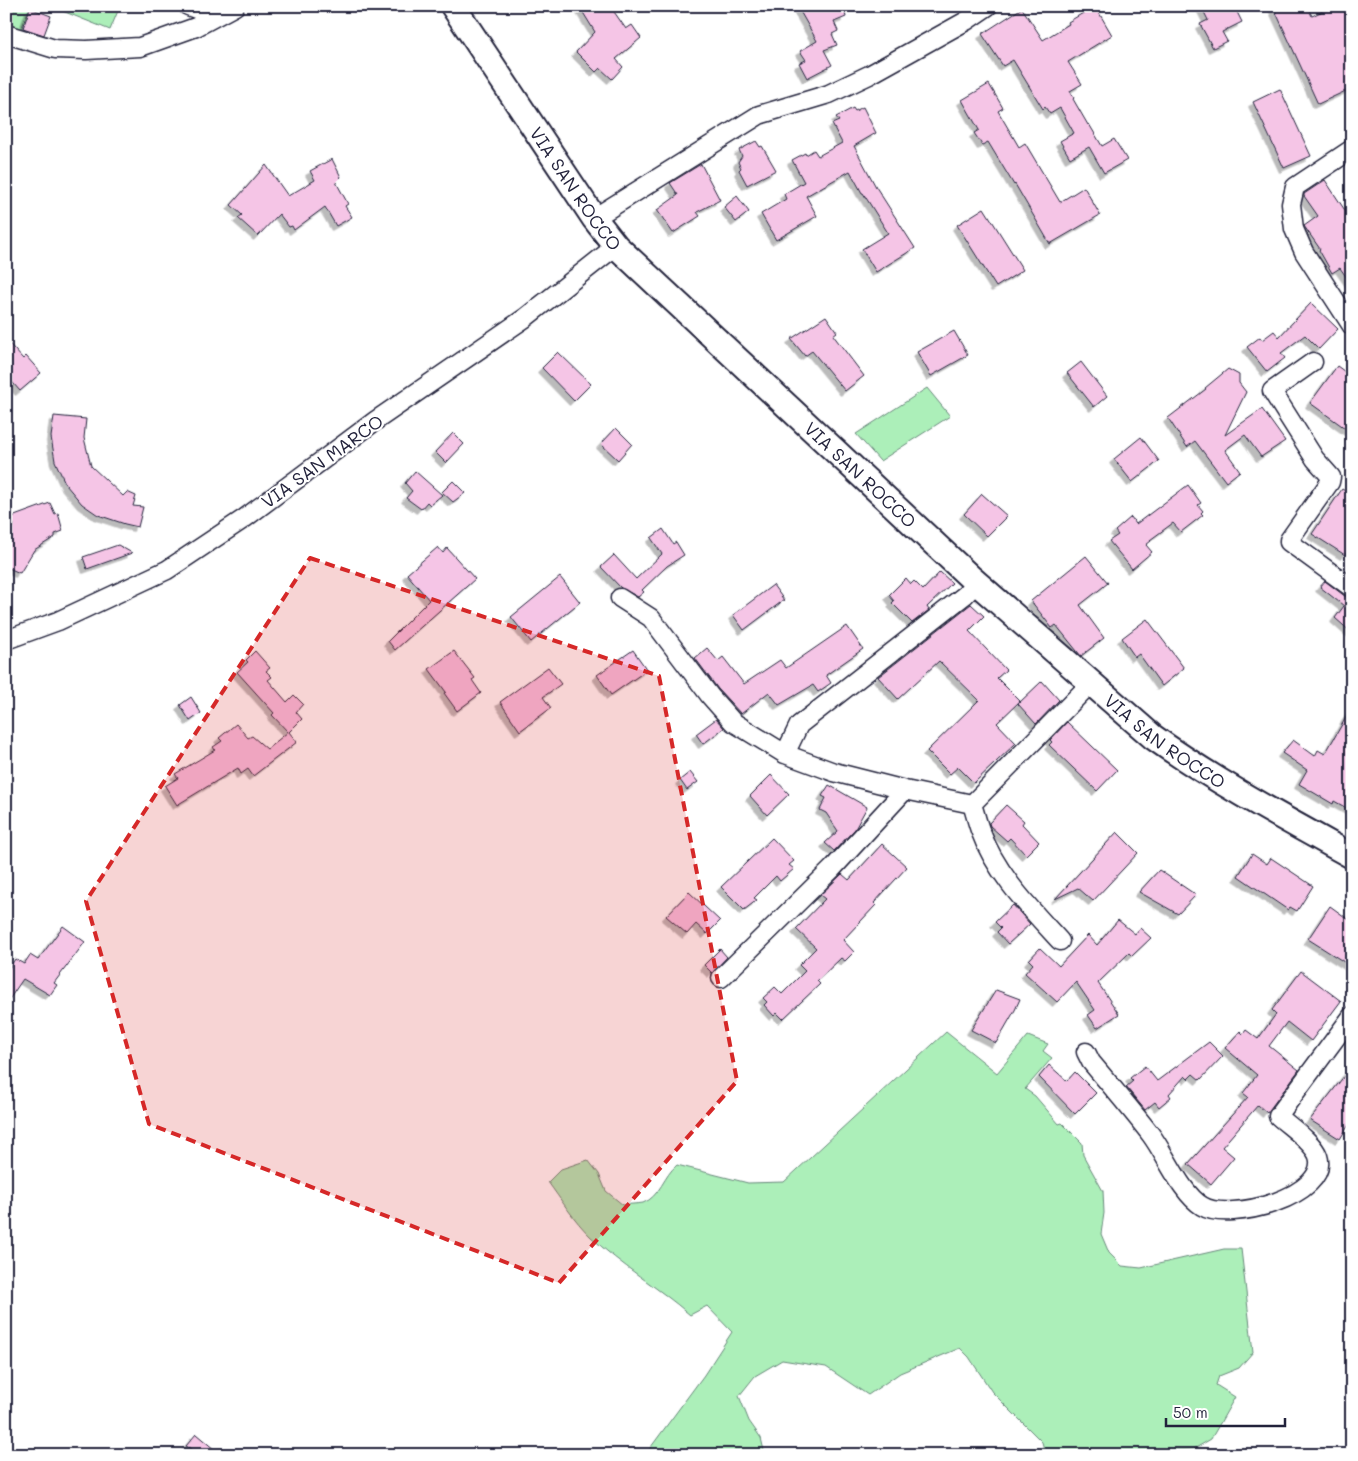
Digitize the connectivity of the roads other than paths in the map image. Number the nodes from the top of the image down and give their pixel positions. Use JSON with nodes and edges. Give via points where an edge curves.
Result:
{"nodes":[{"id":1,"x":188,"y":6,"type":"edge"},
{"id":2,"x":235,"y":6,"type":"edge"},
{"id":3,"x":453,"y":6,"type":"edge"},
{"id":4,"x":988,"y":6,"type":"edge"},
{"id":5,"x":216,"y":16,"type":"junction"},
{"id":6,"x":6,"y":34,"type":"edge"},
{"id":7,"x":1352,"y":149,"type":"edge"},
{"id":8,"x":594,"y":218,"type":"junction"},
{"id":9,"x":616,"y":246,"type":"junction"},
{"id":10,"x":1352,"y":326,"type":"edge"},
{"id":11,"x":1313,"y":362,"type":"dead end"},
{"id":12,"x":976,"y":583,"type":"junction"},
{"id":13,"x":1352,"y":588,"type":"edge"},
{"id":14,"x":620,"y":598,"type":"dead end"},
{"id":15,"x":6,"y":640,"type":"edge"},
{"id":16,"x":1091,"y":683,"type":"junction"},
{"id":17,"x":785,"y":754,"type":"junction"},
{"id":18,"x":905,"y":790,"type":"junction"},
{"id":19,"x":972,"y":804,"type":"junction"},
{"id":20,"x":1352,"y":856,"type":"edge"},
{"id":21,"x":1060,"y":941,"type":"dead end"},
{"id":22,"x":721,"y":978,"type":"dead end"},
{"id":23,"x":1352,"y":1016,"type":"edge"},
{"id":24,"x":1086,"y":1052,"type":"dead end"}],
"edges":[{"from":1,"to":5,"type":"street"},
{"from":2,"to":5,"type":"street"},
{"from":3,"to":8,"type":"street","name":"VIA SAN ROCCO"},
{"from":4,"to":8,"type":"street","via":[[869,75],[829,94],[760,115]]},
{"from":5,"to":6,"type":"street","via":[[196,27],[140,47],[55,49]]},
{"from":7,"to":10,"type":"street","via":[[1295,187],[1291,204],[1294,229],[1304,252]]},
{"from":8,"to":9,"type":"street","name":"VIA SAN ROCCO"},
{"from":9,"to":12,"type":"street","name":"VIA SAN ROCCO"},
{"from":9,"to":15,"type":"street","name":"VIA SAN MARCO","via":[[525,318],[167,570],[58,621]]},
{"from":11,"to":13,"type":"street","via":[[1272,391],[1315,459],[1331,477],[1289,542]]},
{"from":12,"to":16,"type":"street","name":"VIA SAN ROCCO"},
{"from":12,"to":17,"type":"street","via":[[965,595],[803,721],[795,730]]},
{"from":14,"to":17,"type":"street","via":[[651,618],[733,722]]},
{"from":16,"to":19,"type":"street"},
{"from":16,"to":20,"type":"street","name":"VIA SAN ROCCO","via":[[1178,755]]},
{"from":17,"to":18,"type":"street","via":[[834,772]]},
{"from":18,"to":19,"type":"street"},
{"from":18,"to":22,"type":"street"},
{"from":19,"to":21,"type":"street","via":[[994,860],[1018,895]]},
{"from":23,"to":24,"type":"street","via":[[1278,1116],[1314,1148],[1319,1163],[1316,1174],[1300,1191],[1261,1208],[1228,1212],[1203,1207],[1190,1196],[1151,1135]]}]}
